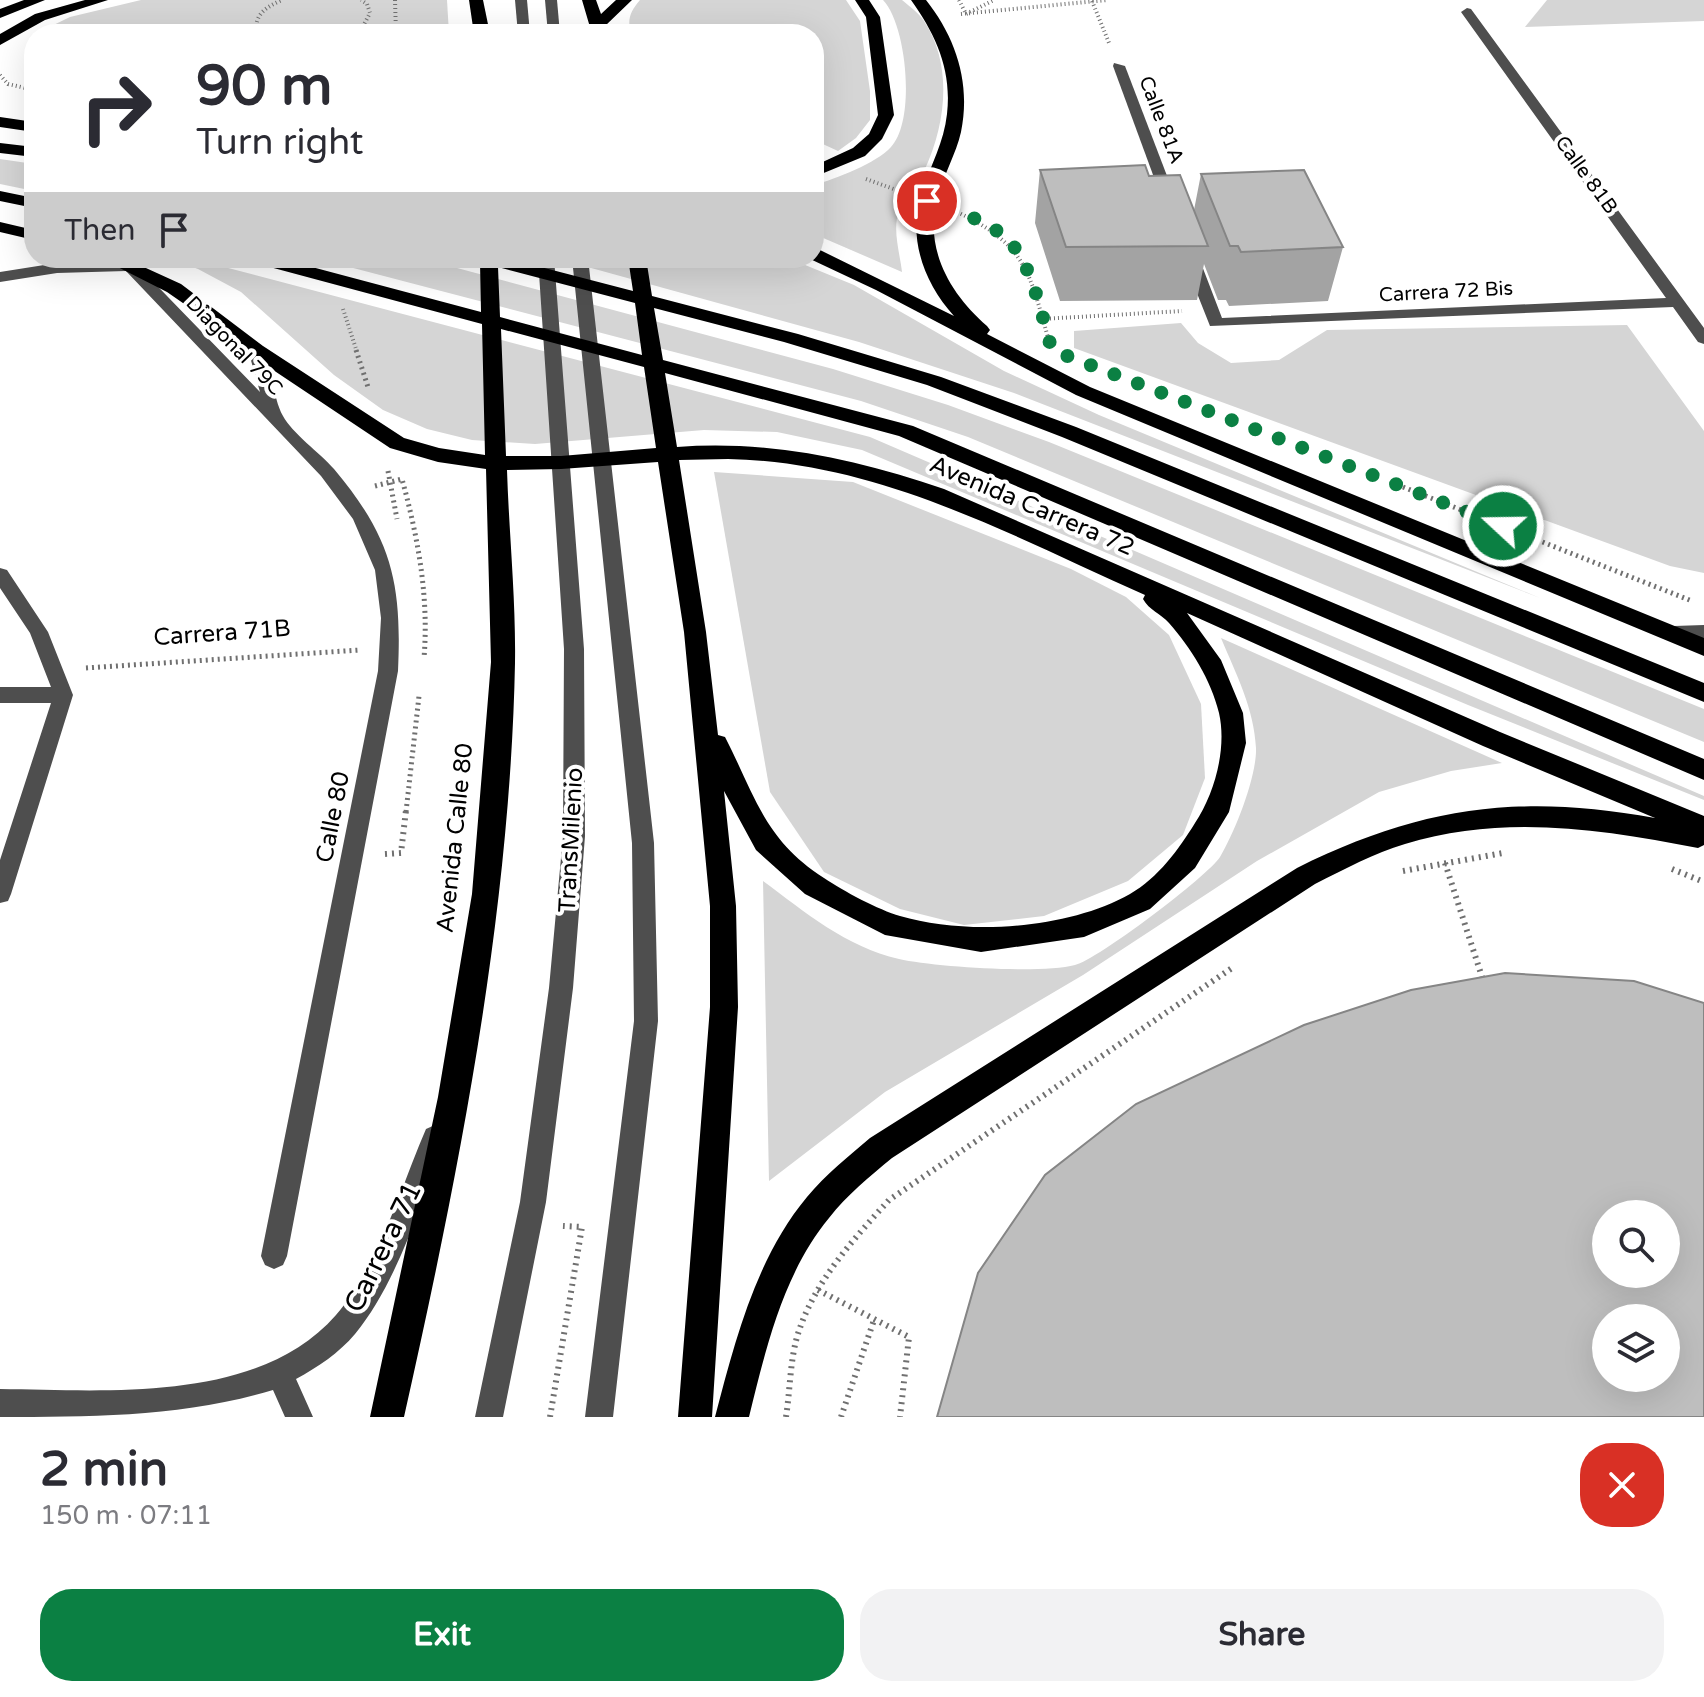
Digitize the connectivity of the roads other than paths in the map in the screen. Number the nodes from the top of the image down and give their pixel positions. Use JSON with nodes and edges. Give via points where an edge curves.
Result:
{"nodes":[{"id":1,"x":38,"y":0,"type":"edge"},
{"id":2,"x":101,"y":0,"type":"edge"},
{"id":3,"x":476,"y":0,"type":"edge"},
{"id":4,"x":521,"y":0,"type":"edge"},
{"id":5,"x":551,"y":0,"type":"edge"},
{"id":6,"x":589,"y":0,"type":"edge"},
{"id":7,"x":625,"y":0,"type":"edge"},
{"id":8,"x":862,"y":0,"type":"edge"},
{"id":9,"x":918,"y":0,"type":"edge"},
{"id":10,"x":1467,"y":12,"type":"dead end"},
{"id":11,"x":0,"y":14,"type":"edge"},
{"id":12,"x":28,"y":24,"type":"edge"},
{"id":13,"x":480,"y":24,"type":"edge"},
{"id":14,"x":523,"y":24,"type":"edge"},
{"id":15,"x":553,"y":24,"type":"edge"},
{"id":16,"x":597,"y":24,"type":"edge"},
{"id":17,"x":603,"y":24,"type":"edge"},
{"id":18,"x":24,"y":26,"type":"edge"},
{"id":19,"x":0,"y":40,"type":"edge"},
{"id":20,"x":1119,"y":66,"type":"road end"},
{"id":21,"x":0,"y":148,"type":"edge"},
{"id":22,"x":24,"y":151,"type":"edge"},
{"id":23,"x":824,"y":169,"type":"edge"},
{"id":24,"x":0,"y":196,"type":"edge"},
{"id":25,"x":24,"y":201,"type":"edge"},
{"id":26,"x":0,"y":227,"type":"edge"},
{"id":27,"x":24,"y":233,"type":"edge"},
{"id":28,"x":824,"y":259,"type":"edge"},
{"id":29,"x":57,"y":268,"type":"edge"},
{"id":30,"x":132,"y":268,"type":"edge"},
{"id":31,"x":134,"y":268,"type":"edge"},
{"id":32,"x":295,"y":268,"type":"edge"},
{"id":33,"x":487,"y":268,"type":"edge"},
{"id":34,"x":525,"y":268,"type":"edge"},
{"id":35,"x":547,"y":268,"type":"edge"},
{"id":36,"x":581,"y":268,"type":"edge"},
{"id":37,"x":639,"y":268,"type":"edge"},
{"id":38,"x":0,"y":277,"type":"edge"},
{"id":39,"x":1350,"y":300,"type":"dead end"},
{"id":40,"x":1677,"y":302,"type":"junction"},
{"id":41,"x":1213,"y":316,"type":"joint"},
{"id":42,"x":1356,"y":317,"type":"junction"},
{"id":43,"x":1704,"y":339,"type":"edge"},
{"id":44,"x":256,"y":350,"type":"junction"},
{"id":45,"x":1023,"y":363,"type":"junction"},
{"id":46,"x":276,"y":418,"type":"junction"},
{"id":47,"x":0,"y":575,"type":"edge"},
{"id":48,"x":1125,"y":577,"type":"junction"},
{"id":49,"x":1704,"y":632,"type":"edge"},
{"id":50,"x":1674,"y":633,"type":"junction"},
{"id":51,"x":1704,"y":647,"type":"edge"},
{"id":52,"x":1704,"y":693,"type":"edge"},
{"id":53,"x":0,"y":695,"type":"edge"},
{"id":54,"x":63,"y":695,"type":"junction"},
{"id":55,"x":705,"y":716,"type":"junction"},
{"id":56,"x":1704,"y":770,"type":"edge"},
{"id":57,"x":1704,"y":827,"type":"edge"},
{"id":58,"x":1704,"y":838,"type":"edge"},
{"id":59,"x":0,"y":894,"type":"edge"},
{"id":60,"x":453,"y":1097,"type":"junction"},
{"id":61,"x":274,"y":1256,"type":"dead end"},
{"id":62,"x":281,"y":1376,"type":"junction"},
{"id":63,"x":0,"y":1403,"type":"edge"},
{"id":64,"x":299,"y":1417,"type":"edge"},
{"id":65,"x":387,"y":1417,"type":"edge"},
{"id":66,"x":489,"y":1417,"type":"edge"},
{"id":67,"x":599,"y":1417,"type":"edge"},
{"id":68,"x":695,"y":1417,"type":"edge"},
{"id":69,"x":732,"y":1417,"type":"edge"}],
"edges":[{"from":1,"to":11,"type":"highway"},
{"from":2,"to":12,"type":"highway"},
{"from":3,"to":13,"type":"highway"},
{"from":4,"to":14,"type":"street"},
{"from":5,"to":15,"type":"street"},
{"from":6,"to":16,"type":"highway"},
{"from":7,"to":17,"type":"highway"},
{"from":8,"to":23,"type":"highway","via":[[873,17],[886,115],[868,144]]},
{"from":9,"to":45,"type":"highway","via":[[943,39],[957,92],[952,135],[924,222],[935,277],[975,326]]},
{"from":10,"to":40,"type":"street","name":"Calle 81B"},
{"from":18,"to":19,"type":"highway"},
{"from":20,"to":41,"type":"street","name":"Calle 81A"},
{"from":21,"to":22,"type":"highway"},
{"from":24,"to":25,"type":"highway"},
{"from":26,"to":27,"type":"highway"},
{"from":28,"to":45,"type":"highway"},
{"from":29,"to":38,"type":"street"},
{"from":30,"to":46,"type":"street","name":"Diagonal 79C"},
{"from":31,"to":44,"type":"highway","name":"Avenida Carrera 72","via":[[187,297]]},
{"from":32,"to":56,"type":"highway","name":"Avenida Carrera 72","via":[[906,431]]},
{"from":33,"to":60,"type":"highway","name":"Avenida Calle 80","via":[[503,662],[485,894]]},
{"from":34,"to":52,"type":"highway","via":[[791,338],[947,386]]},
{"from":35,"to":66,"type":"street","name":"TransMilenio","via":[[574,649],[574,836],[561,988],[533,1202]]},
{"from":36,"to":67,"type":"street","via":[[643,843],[646,1021]]},
{"from":37,"to":55,"type":"highway"},
{"from":39,"to":42,"type":"street"},
{"from":40,"to":42,"type":"street","name":"Carrera 72 Bis"},
{"from":40,"to":43,"type":"street","name":"Calle 81B"},
{"from":41,"to":42,"type":"street","name":"Carrera 72 Bis"},
{"from":44,"to":46,"type":"street"},
{"from":44,"to":48,"type":"highway","name":"Avenida Carrera 72","via":[[397,443],[421,452],[497,465],[728,452],[826,462],[976,508]]},
{"from":45,"to":50,"type":"highway"},
{"from":46,"to":61,"type":"street","name":"Calle 80","via":[[361,517],[384,570],[391,618],[388,671]]},
{"from":47,"to":54,"type":"street","via":[[46,641]]},
{"from":48,"to":55,"type":"highway","via":[[1176,616],[1198,641],[1231,713],[1232,755],[1216,812],[1186,860],[1141,901],[1074,929],[981,940],[895,927],[814,886],[765,843],[732,783]]},
{"from":48,"to":57,"type":"highway","name":"Avenida Carrera 72"},
{"from":49,"to":50,"type":"street"},
{"from":50,"to":51,"type":"highway"},
{"from":53,"to":54,"type":"street"},
{"from":54,"to":59,"type":"street"},
{"from":55,"to":68,"type":"highway","via":[[723,906],[724,1007]]},
{"from":58,"to":69,"type":"highway","via":[[1570,816],[1494,816],[1446,821],[1344,855],[881,1148],[837,1186],[795,1239],[779,1271],[752,1337]]},
{"from":60,"to":62,"type":"street","name":"Carrera 71","via":[[378,1267],[346,1324],[316,1354]]},
{"from":60,"to":65,"type":"highway","name":"Avenida Calle 80"},
{"from":62,"to":63,"type":"street","name":"Carrera 71","via":[[255,1388],[185,1400]]},
{"from":62,"to":64,"type":"street"}]}
